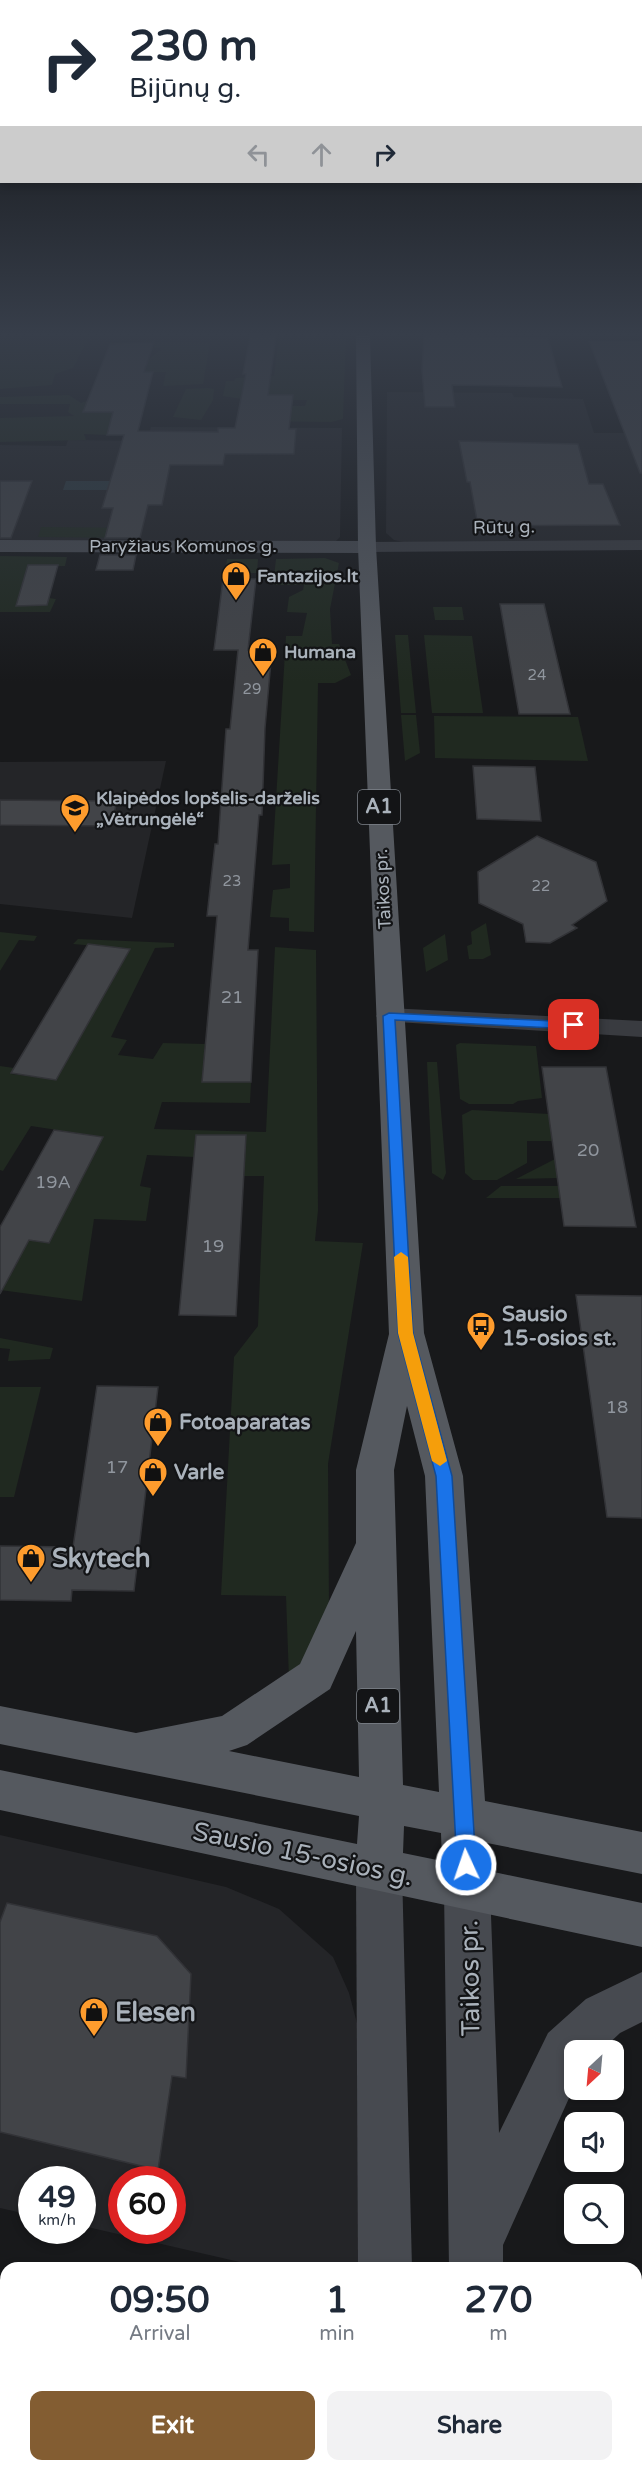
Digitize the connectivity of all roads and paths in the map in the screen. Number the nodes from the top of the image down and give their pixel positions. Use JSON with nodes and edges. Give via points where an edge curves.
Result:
{"nodes":[{"id":1,"x":365,"y":451,"type":"edge"},
{"id":2,"x":642,"y":545,"type":"edge"},
{"id":3,"x":0,"y":546,"type":"edge"},
{"id":4,"x":367,"y":547,"type":"junction"},
{"id":5,"x":389,"y":1016,"type":"junction"},
{"id":6,"x":642,"y":1029,"type":"edge"},
{"id":7,"x":406,"y":1333,"type":"junction"},
{"id":8,"x":376,"y":1541,"type":"junction"},
{"id":9,"x":0,"y":1725,"type":"edge"},
{"id":10,"x":122,"y":1750,"type":"junction"},
{"id":11,"x":0,"y":1790,"type":"edge"},
{"id":12,"x":382,"y":1801,"type":"junction"},
{"id":13,"x":464,"y":1818,"type":"junction"},
{"id":14,"x":642,"y":1853,"type":"edge"},
{"id":15,"x":380,"y":1870,"type":"junction"},
{"id":16,"x":467,"y":1888,"type":"junction"},
{"id":17,"x":642,"y":1925,"type":"edge"},
{"id":18,"x":642,"y":1996,"type":"edge"},
{"id":19,"x":476,"y":2256,"type":"edge"},
{"id":20,"x":385,"y":2262,"type":"edge"}],
"edges":[{"from":1,"to":4,"type":"main road","name":"Taikos pr.","number":"A1"},
{"from":2,"to":4,"type":"street","name":"Rūtų g."},
{"from":3,"to":4,"type":"street","name":"Paryžiaus Komunos g."},
{"from":4,"to":5,"type":"main road","name":"Taikos pr.","number":"A1"},
{"from":5,"to":6,"type":"street"},
{"from":5,"to":7,"type":"main road","name":"Taikos pr.","number":"A1"},
{"from":7,"to":8,"type":"main road","name":"Taikos pr.","number":"A1","via":[[375,1470]]},
{"from":7,"to":13,"type":"main road","name":"Taikos pr.","number":"A1","via":[[444,1476]]},
{"from":8,"to":10,"type":"main road","via":[[315,1676],[232,1732],[168,1746]]},
{"from":8,"to":12,"type":"main road","name":"Taikos pr.","number":"A1"},
{"from":9,"to":10,"type":"main road"},
{"from":10,"to":12,"type":"main road"},
{"from":11,"to":15,"type":"main road","name":"Sausio 15-osios g."},
{"from":12,"to":13,"type":"main road"},
{"from":12,"to":15,"type":"main road","name":"Taikos pr.","number":"A1"},
{"from":13,"to":14,"type":"main road"},
{"from":13,"to":16,"type":"main road","name":"Taikos pr.","number":"A1"},
{"from":15,"to":16,"type":"main road","name":"Sausio 15-osios g."},
{"from":15,"to":20,"type":"street","name":"Taikos pr.","number":"A1"},
{"from":16,"to":17,"type":"main road","name":"Sausio 15-osios g."},
{"from":16,"to":19,"type":"street","name":"Taikos pr.","number":"A1"},
{"from":18,"to":19,"type":"street","via":[[603,2016],[566,2051],[544,2093]]}]}
